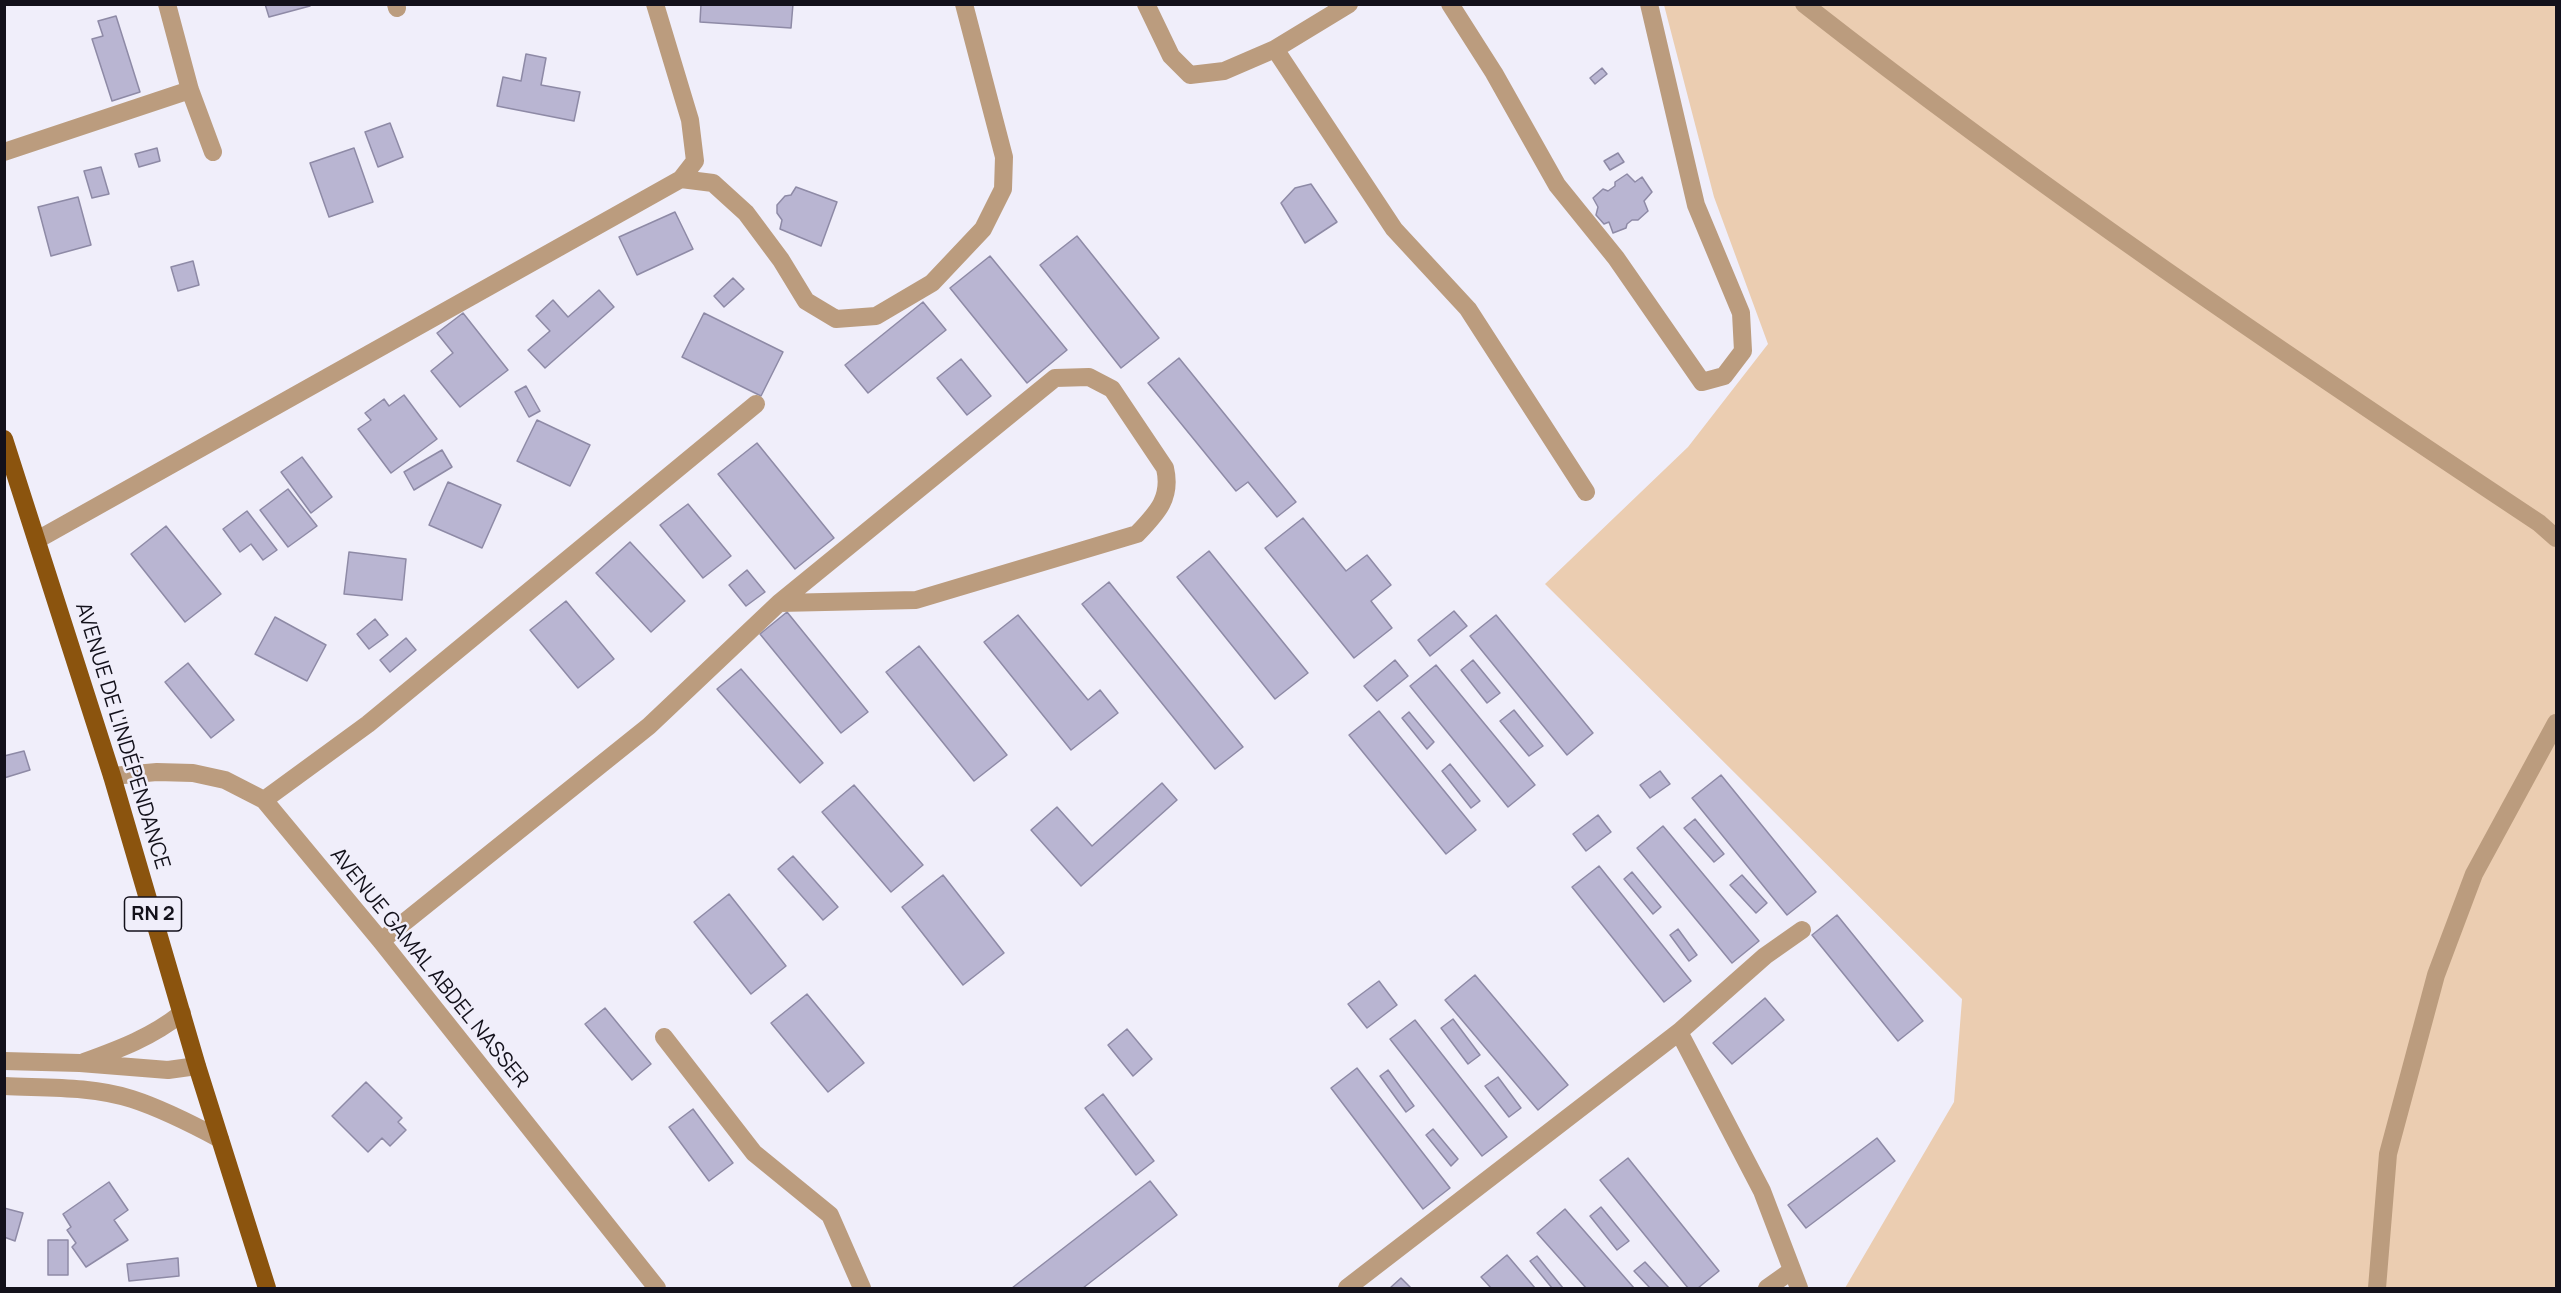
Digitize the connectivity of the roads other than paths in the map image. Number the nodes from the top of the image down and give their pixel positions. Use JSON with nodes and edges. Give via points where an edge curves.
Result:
{"nodes":[{"id":1,"x":167,"y":4,"type":"edge"},
{"id":2,"x":655,"y":4,"type":"edge"},
{"id":3,"x":964,"y":4,"type":"edge"},
{"id":4,"x":1146,"y":4,"type":"edge"},
{"id":5,"x":1349,"y":4,"type":"edge"},
{"id":6,"x":1450,"y":4,"type":"edge"},
{"id":7,"x":1649,"y":4,"type":"edge"},
{"id":8,"x":1804,"y":4,"type":"edge"},
{"id":9,"x":1275,"y":49,"type":"junction"},
{"id":10,"x":190,"y":90,"type":"junction"},
{"id":11,"x":4,"y":152,"type":"edge"},
{"id":12,"x":213,"y":152,"type":"dead end"},
{"id":13,"x":681,"y":179,"type":"junction"},
{"id":14,"x":756,"y":404,"type":"dead end"},
{"id":15,"x":4,"y":440,"type":"edge"},
{"id":16,"x":1586,"y":492,"type":"dead end"},
{"id":17,"x":2556,"y":538,"type":"edge"},
{"id":18,"x":37,"y":540,"type":"junction"},
{"id":19,"x":779,"y":603,"type":"junction"},
{"id":20,"x":2556,"y":723,"type":"edge"},
{"id":21,"x":112,"y":776,"type":"junction"},
{"id":22,"x":264,"y":800,"type":"junction"},
{"id":23,"x":1802,"y":930,"type":"dead end"},
{"id":24,"x":381,"y":941,"type":"junction"},
{"id":25,"x":182,"y":1013,"type":"junction"},
{"id":26,"x":1679,"y":1032,"type":"junction"},
{"id":27,"x":664,"y":1037,"type":"dead end"},
{"id":28,"x":4,"y":1061,"type":"edge"},
{"id":29,"x":80,"y":1063,"type":"junction"},
{"id":30,"x":197,"y":1066,"type":"junction"},
{"id":31,"x":4,"y":1086,"type":"edge"},
{"id":32,"x":220,"y":1139,"type":"junction"},
{"id":33,"x":1791,"y":1270,"type":"junction"},
{"id":34,"x":267,"y":1288,"type":"edge"},
{"id":35,"x":657,"y":1288,"type":"edge"},
{"id":36,"x":862,"y":1288,"type":"edge"},
{"id":37,"x":1347,"y":1288,"type":"edge"},
{"id":38,"x":1767,"y":1288,"type":"edge"},
{"id":39,"x":1799,"y":1288,"type":"edge"},
{"id":40,"x":2377,"y":1288,"type":"edge"}],
"edges":[{"from":1,"to":10,"type":"street"},
{"from":2,"to":13,"type":"street","via":[[690,120],[695,161]]},
{"from":3,"to":13,"type":"street","via":[[1004,157],[1003,189],[983,229],[932,283],[876,316],[836,319],[806,301],[781,260],[738,205],[713,183]]},
{"from":4,"to":9,"type":"street","via":[[1171,56],[1190,75],[1224,71]]},
{"from":5,"to":9,"type":"street"},
{"from":6,"to":7,"type":"street","via":[[1557,185],[1616,258],[1702,382],[1724,376],[1743,351],[1741,313],[1696,205]]},
{"from":8,"to":17,"type":"street","via":[[1894,75],[2267,342]]},
{"from":9,"to":16,"type":"street","via":[[1394,230],[1468,309]]},
{"from":10,"to":11,"type":"street"},
{"from":10,"to":12,"type":"street"},
{"from":13,"to":18,"type":"street"},
{"from":14,"to":22,"type":"street","via":[[368,724]]},
{"from":15,"to":18,"type":"main road","name":"AVENUE DE L'INDÉPENDANCE","number":"RN 2"},
{"from":18,"to":21,"type":"main road","name":"AVENUE DE L'INDÉPENDANCE","number":"RN 2"},
{"from":19,"to":19,"type":"street","via":[[1055,378],[1089,378],[1112,388],[1165,468],[1169,483],[1160,510],[1137,534],[916,600]]},
{"from":19,"to":24,"type":"street","via":[[649,726]]},
{"from":20,"to":40,"type":"street","via":[[2474,874],[2436,975],[2388,1154]]},
{"from":21,"to":22,"type":"street","name":"AVENUE GAMAL ABDEL NASSER","via":[[193,773],[225,780]]},
{"from":21,"to":25,"type":"main road","name":"AVENUE DE L'INDÉPENDANCE","number":"RN 2"},
{"from":22,"to":24,"type":"street","name":"AVENUE GAMAL ABDEL NASSER"},
{"from":23,"to":26,"type":"street","via":[[1765,956]]},
{"from":24,"to":35,"type":"street","name":"AVENUE GAMAL ABDEL NASSER"},
{"from":25,"to":29,"type":"street","via":[[123,1049]]},
{"from":25,"to":30,"type":"main road","name":"AVENUE DE L'INDÉPENDANCE","number":"RN 2"},
{"from":26,"to":33,"type":"street","via":[[1762,1191]]},
{"from":26,"to":37,"type":"street"},
{"from":27,"to":36,"type":"street","via":[[754,1153],[830,1215]]},
{"from":28,"to":29,"type":"street"},
{"from":29,"to":30,"type":"street","via":[[168,1070]]},
{"from":30,"to":32,"type":"main road","name":"AVENUE DE L'INDÉPENDANCE","number":"RN 2"},
{"from":31,"to":32,"type":"street","via":[[88,1090],[131,1098]]},
{"from":32,"to":34,"type":"main road","name":"AVENUE DE L'INDÉPENDANCE","number":"RN 2"},
{"from":33,"to":38,"type":"street"},
{"from":33,"to":39,"type":"street"}]}
